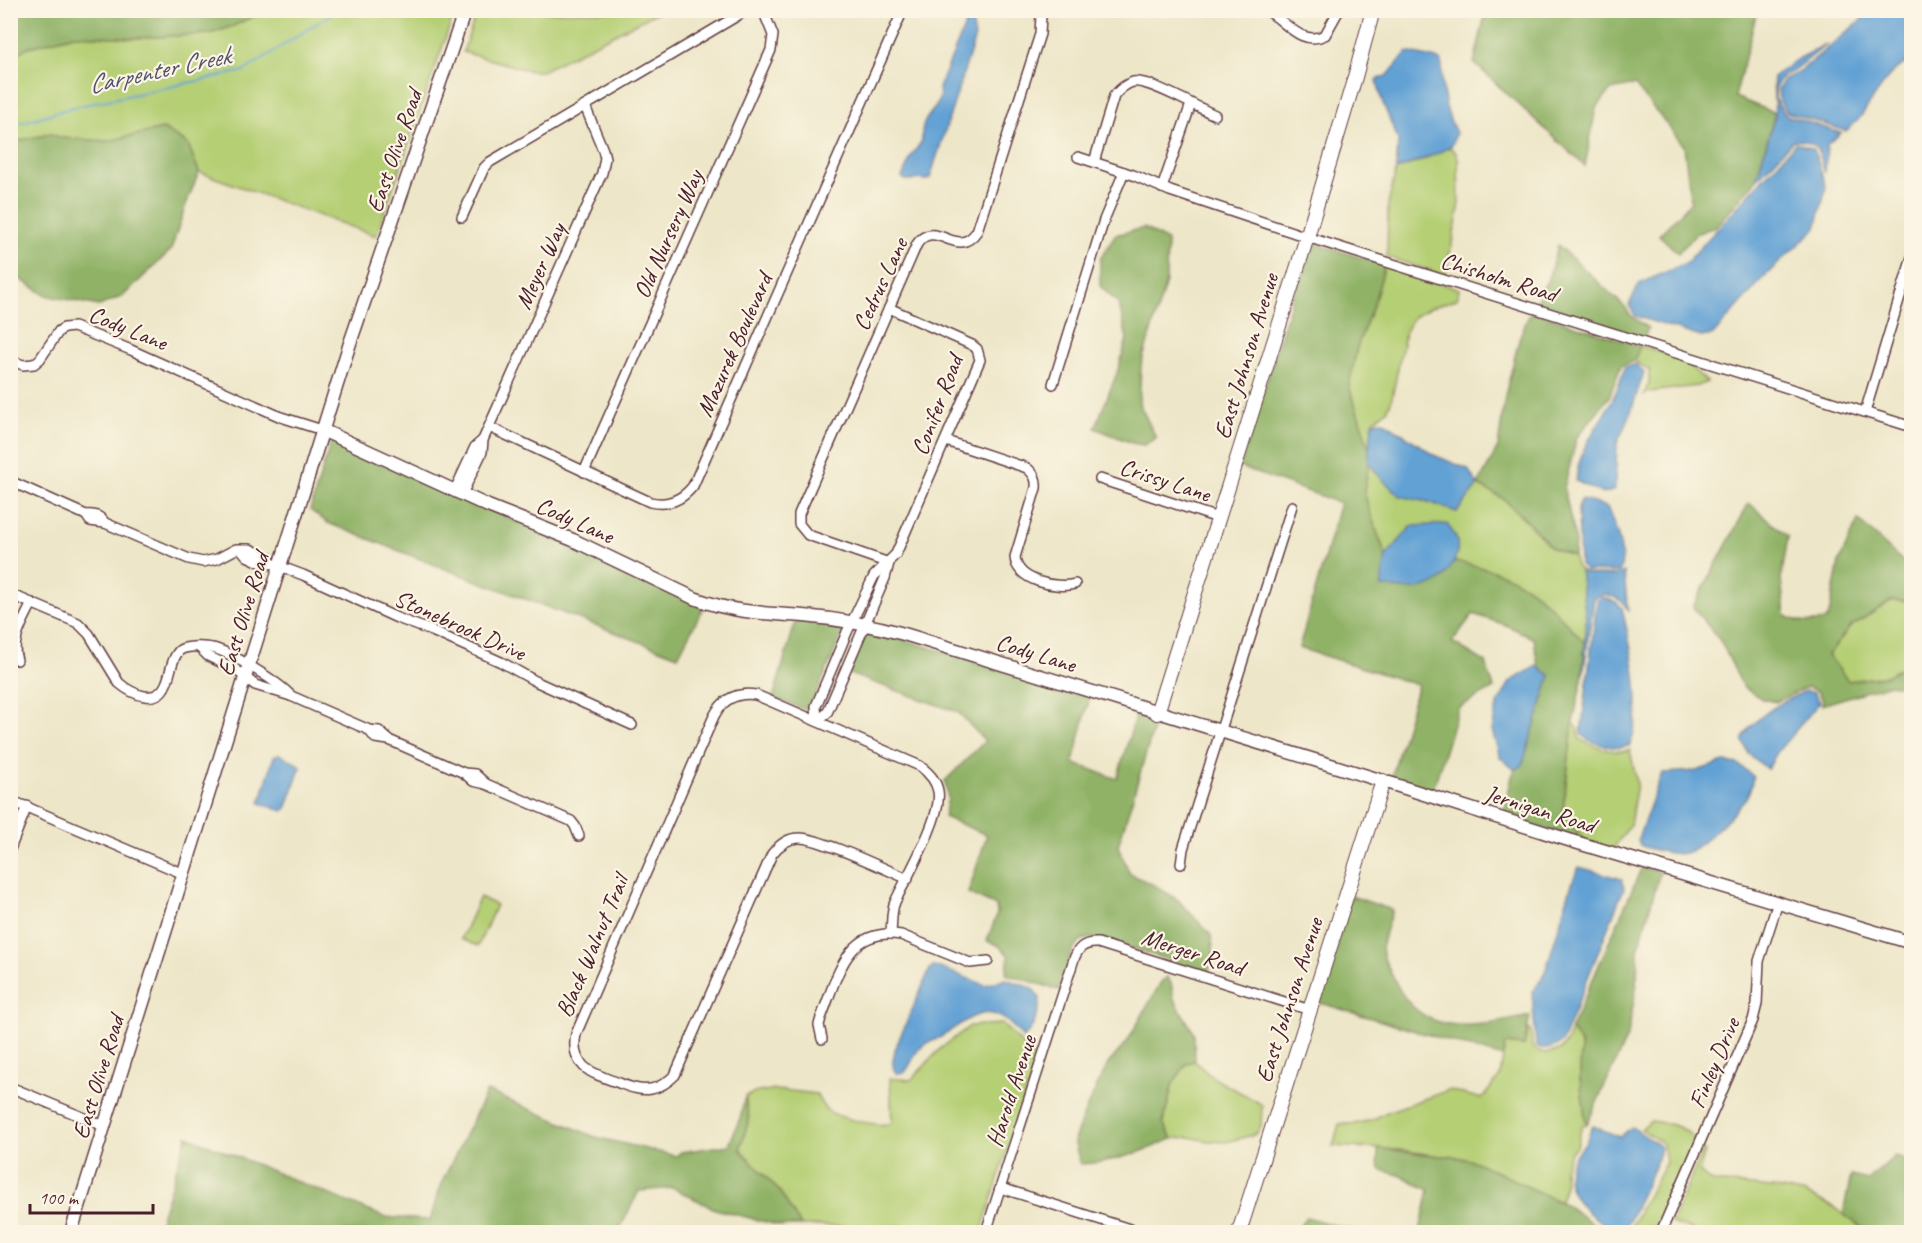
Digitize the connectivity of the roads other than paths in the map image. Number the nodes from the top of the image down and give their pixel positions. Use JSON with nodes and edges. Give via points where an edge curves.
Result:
{"nodes":[{"id":1,"x":465,"y":10,"type":"edge"},
{"id":2,"x":747,"y":10,"type":"edge"},
{"id":3,"x":763,"y":10,"type":"edge"},
{"id":4,"x":903,"y":10,"type":"edge"},
{"id":5,"x":1040,"y":10,"type":"edge"},
{"id":6,"x":1266,"y":10,"type":"edge"},
{"id":7,"x":1339,"y":10,"type":"edge"},
{"id":8,"x":1372,"y":10,"type":"edge"},
{"id":9,"x":1191,"y":104,"type":"junction"},
{"id":10,"x":585,"y":106,"type":"junction"},
{"id":11,"x":1215,"y":115,"type":"dead end"},
{"id":12,"x":1078,"y":157,"type":"dead end"},
{"id":13,"x":1094,"y":162,"type":"junction"},
{"id":14,"x":1124,"y":172,"type":"junction"},
{"id":15,"x":1162,"y":188,"type":"junction"},
{"id":16,"x":462,"y":217,"type":"dead end"},
{"id":17,"x":1307,"y":237,"type":"junction"},
{"id":18,"x":1911,"y":257,"type":"edge"},
{"id":19,"x":889,"y":308,"type":"junction"},
{"id":20,"x":10,"y":360,"type":"edge"},
{"id":21,"x":1053,"y":384,"type":"dead end"},
{"id":22,"x":1865,"y":412,"type":"junction"},
{"id":23,"x":489,"y":427,"type":"junction"},
{"id":24,"x":1911,"y":427,"type":"edge"},
{"id":25,"x":322,"y":430,"type":"junction"},
{"id":26,"x":946,"y":441,"type":"junction"},
{"id":27,"x":584,"y":471,"type":"junction"},
{"id":28,"x":1100,"y":479,"type":"dead end"},
{"id":29,"x":10,"y":482,"type":"edge"},
{"id":30,"x":459,"y":492,"type":"junction"},
{"id":31,"x":1292,"y":506,"type":"dead end"},
{"id":32,"x":1218,"y":519,"type":"junction"},
{"id":33,"x":889,"y":563,"type":"junction"},
{"id":34,"x":275,"y":564,"type":"junction"},
{"id":35,"x":1075,"y":584,"type":"dead end"},
{"id":36,"x":10,"y":594,"type":"edge"},
{"id":37,"x":32,"y":603,"type":"junction"},
{"id":38,"x":859,"y":623,"type":"junction"},
{"id":39,"x":17,"y":660,"type":"dead end"},
{"id":40,"x":248,"y":671,"type":"junction"},
{"id":41,"x":1157,"y":713,"type":"junction"},
{"id":42,"x":817,"y":721,"type":"junction"},
{"id":43,"x":632,"y":725,"type":"dead end"},
{"id":44,"x":1221,"y":732,"type":"junction"},
{"id":45,"x":1383,"y":781,"type":"junction"},
{"id":46,"x":10,"y":800,"type":"edge"},
{"id":47,"x":27,"y":807,"type":"junction"},
{"id":48,"x":579,"y":836,"type":"dead end"},
{"id":49,"x":10,"y":849,"type":"edge"},
{"id":50,"x":1181,"y":864,"type":"dead end"},
{"id":51,"x":184,"y":874,"type":"junction"},
{"id":52,"x":908,"y":879,"type":"junction"},
{"id":53,"x":1778,"y":902,"type":"junction"},
{"id":54,"x":891,"y":934,"type":"junction"},
{"id":55,"x":1911,"y":943,"type":"edge"},
{"id":56,"x":988,"y":961,"type":"dead end"},
{"id":57,"x":1073,"y":962,"type":"joint"},
{"id":58,"x":1310,"y":1010,"type":"junction"},
{"id":59,"x":822,"y":1039,"type":"dead end"},
{"id":60,"x":10,"y":1087,"type":"edge"},
{"id":61,"x":104,"y":1126,"type":"junction"},
{"id":62,"x":1001,"y":1188,"type":"junction"},
{"id":63,"x":71,"y":1233,"type":"edge"},
{"id":64,"x":986,"y":1233,"type":"edge"},
{"id":65,"x":1139,"y":1233,"type":"edge"},
{"id":66,"x":1239,"y":1233,"type":"edge"},
{"id":67,"x":1661,"y":1233,"type":"edge"}],
"edges":[{"from":1,"to":25,"type":"street","name":"East Olive Road"},
{"from":2,"to":10,"type":"street"},
{"from":3,"to":27,"type":"street","name":"Old Nursery Way","via":[[772,35],[771,50]]},
{"from":4,"to":27,"type":"street","name":"Mazurek Boulevard","via":[[693,486],[681,498],[657,503]]},
{"from":5,"to":19,"type":"street","name":"Cedrus Lane","via":[[1040,34],[977,231],[965,242],[953,242],[938,234],[921,239]]},
{"from":6,"to":7,"type":"street","via":[[1311,39],[1324,35]]},
{"from":8,"to":17,"type":"main road","name":"East Johnson Avenue"},
{"from":9,"to":11,"type":"street"},
{"from":9,"to":13,"type":"street","via":[[1144,82],[1125,86],[1114,96]]},
{"from":9,"to":15,"type":"street"},
{"from":10,"to":16,"type":"street","via":[[490,162]]},
{"from":10,"to":23,"type":"street","name":"Meyer Way","via":[[603,150],[602,173]]},
{"from":12,"to":13,"type":"street","name":"Chisholm Road"},
{"from":13,"to":14,"type":"street","name":"Chisholm Road"},
{"from":14,"to":15,"type":"street","name":"Chisholm Road"},
{"from":14,"to":21,"type":"street","via":[[1104,220]]},
{"from":15,"to":17,"type":"street","name":"Chisholm Road"},
{"from":17,"to":22,"type":"street","name":"Chisholm Road"},
{"from":17,"to":32,"type":"main road","name":"East Johnson Avenue"},
{"from":18,"to":22,"type":"street"},
{"from":19,"to":26,"type":"street","name":"Conifer Road","via":[[972,345],[979,354],[979,365]]},
{"from":19,"to":33,"type":"street","name":"Cedrus Lane","via":[[799,520],[807,535]]},
{"from":20,"to":25,"type":"street","name":"Cody Lane","via":[[34,364],[59,331],[74,327],[281,417]]},
{"from":22,"to":24,"type":"street","name":"Chisholm Road"},
{"from":23,"to":27,"type":"street","name":"Mazurek Boulevard"},
{"from":23,"to":30,"type":"street","name":"Meyer Way","via":[[482,452]]},
{"from":25,"to":30,"type":"street","name":"Cody Lane"},
{"from":25,"to":34,"type":"street","name":"East Olive Road"},
{"from":26,"to":33,"type":"street","name":"Conifer Road"},
{"from":26,"to":35,"type":"street","via":[[1032,472],[1036,488],[1015,564],[1028,577],[1057,586]]},
{"from":28,"to":32,"type":"street","name":"Crissy Lane"},
{"from":29,"to":34,"type":"street","name":"Stonebrook Drive","via":[[90,520],[189,559],[203,562],[236,549],[266,565]]},
{"from":30,"to":38,"type":"street","name":"Cody Lane","via":[[714,605],[756,614]]},
{"from":31,"to":44,"type":"street"},
{"from":32,"to":41,"type":"main road","name":"East Johnson Avenue"},
{"from":33,"to":38,"type":"street","name":"Conifer Road","via":[[885,578]]},
{"from":34,"to":40,"type":"street","name":"East Olive Road"},
{"from":34,"to":43,"type":"street","name":"Stonebrook Drive","via":[[501,662]]},
{"from":36,"to":37,"type":"street"},
{"from":37,"to":39,"type":"street","via":[[15,642]]},
{"from":37,"to":40,"type":"street","via":[[78,623],[119,683],[142,696],[154,696],[165,688],[178,652],[188,647],[200,648],[235,669]]},
{"from":38,"to":41,"type":"street","name":"Cody Lane"},
{"from":38,"to":42,"type":"street","name":"Conifer Road","via":[[827,713]]},
{"from":40,"to":48,"type":"street","via":[[255,685],[291,696],[369,730],[375,738],[389,740],[464,773],[472,781],[571,821]]},
{"from":40,"to":51,"type":"street","name":"East Olive Road"},
{"from":41,"to":44,"type":"street","name":"Jernigan Road"},
{"from":42,"to":52,"type":"street","name":"Black Walnut Trail","via":[[920,766],[932,777],[938,791],[938,808]]},
{"from":42,"to":52,"type":"street","name":"Black Walnut Trail","via":[[756,695],[731,698],[718,708],[576,1034],[574,1048],[580,1063],[593,1074],[636,1089],[662,1086],[675,1075],[772,854],[784,842],[810,839]]},
{"from":44,"to":45,"type":"street","name":"Jernigan Road"},
{"from":44,"to":50,"type":"street"},
{"from":45,"to":53,"type":"street","name":"Jernigan Road","via":[[1575,843]]},
{"from":45,"to":58,"type":"main road","name":"East Johnson Avenue"},
{"from":46,"to":47,"type":"street"},
{"from":47,"to":49,"type":"street"},
{"from":47,"to":51,"type":"street"},
{"from":51,"to":61,"type":"street","name":"East Olive Road"},
{"from":52,"to":54,"type":"street","name":"Black Walnut Trail","via":[[893,905]]},
{"from":53,"to":55,"type":"street","name":"Jernigan Road"},
{"from":53,"to":67,"type":"street","name":"Finley Drive","via":[[1759,961],[1754,1020]]},
{"from":54,"to":56,"type":"street","via":[[970,963]]},
{"from":54,"to":59,"type":"street","via":[[879,934],[861,942],[845,958],[819,1025]]},
{"from":57,"to":58,"type":"street","name":"Merger Road","via":[[1080,948],[1098,943]]},
{"from":57,"to":62,"type":"street","name":"Harold Avenue"},
{"from":58,"to":66,"type":"main road","name":"East Johnson Avenue"},
{"from":60,"to":61,"type":"street"},
{"from":61,"to":63,"type":"street","name":"East Olive Road"},
{"from":62,"to":64,"type":"street","name":"Harold Avenue"},
{"from":62,"to":65,"type":"street"}]}
